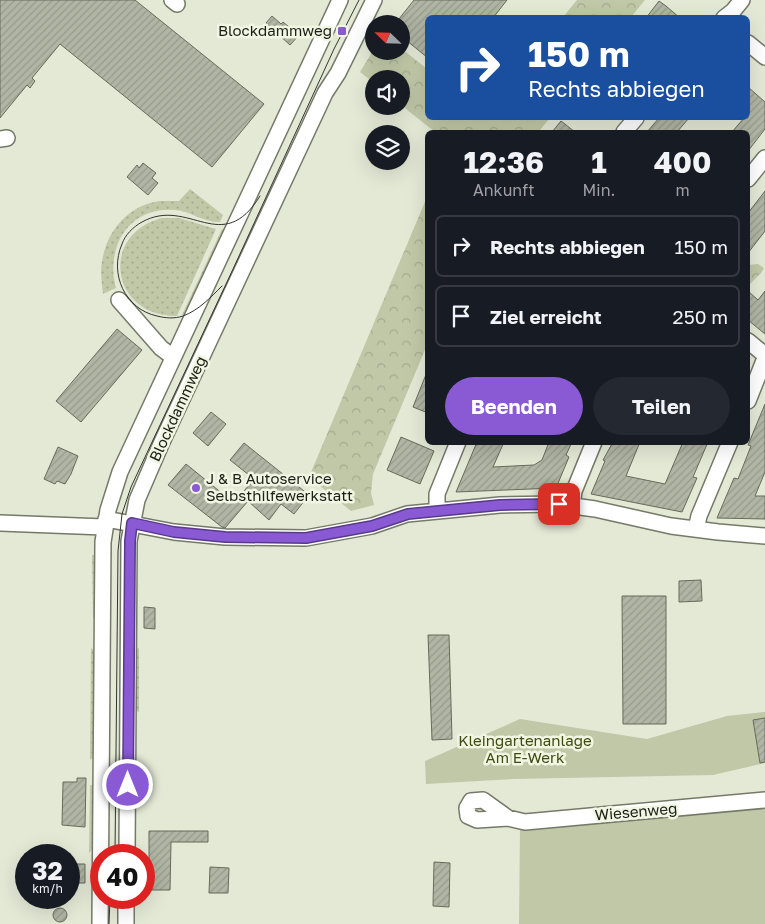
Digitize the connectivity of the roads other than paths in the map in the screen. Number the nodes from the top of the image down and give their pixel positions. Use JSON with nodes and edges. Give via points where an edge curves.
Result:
{"nodes":[{"id":1,"x":340,"y":0,"type":"edge"},
{"id":2,"x":374,"y":0,"type":"edge"},
{"id":3,"x":742,"y":0,"type":"edge"},
{"id":4,"x":728,"y":15,"type":"edge"},
{"id":5,"x":750,"y":45,"type":"edge"},
{"id":6,"x":765,"y":57,"type":"edge"},
{"id":7,"x":634,"y":120,"type":"edge"},
{"id":8,"x":626,"y":130,"type":"edge"},
{"id":9,"x":765,"y":158,"type":"edge"},
{"id":10,"x":750,"y":177,"type":"edge"},
{"id":11,"x":119,"y":300,"type":"dead end"},
{"id":12,"x":750,"y":343,"type":"edge"},
{"id":13,"x":765,"y":356,"type":"edge"},
{"id":14,"x":174,"y":357,"type":"junction"},
{"id":15,"x":756,"y":378,"type":"edge"},
{"id":16,"x":750,"y":395,"type":"edge"},
{"id":17,"x":457,"y":445,"type":"edge"},
{"id":18,"x":593,"y":445,"type":"edge"},
{"id":19,"x":729,"y":445,"type":"edge"},
{"id":20,"x":572,"y":506,"type":"junction"},
{"id":21,"x":437,"y":510,"type":"junction"},
{"id":22,"x":0,"y":523,"type":"edge"},
{"id":23,"x":105,"y":523,"type":"junction"},
{"id":24,"x":132,"y":523,"type":"junction"},
{"id":25,"x":696,"y":529,"type":"junction"},
{"id":26,"x":765,"y":536,"type":"edge"},
{"id":27,"x":102,"y":767,"type":"junction"},
{"id":28,"x":128,"y":767,"type":"junction"},
{"id":29,"x":765,"y":800,"type":"edge"},
{"id":30,"x":508,"y":818,"type":"dead end"},
{"id":31,"x":127,"y":844,"type":"edge"},
{"id":32,"x":126,"y":909,"type":"edge"},
{"id":33,"x":100,"y":924,"type":"edge"},
{"id":34,"x":126,"y":924,"type":"edge"}],
"edges":[{"from":1,"to":14,"type":"street","name":"Blockdammweg"},
{"from":2,"to":24,"type":"street","name":"Blockdammweg","via":[[325,93],[170,424],[140,491]]},
{"from":3,"to":4,"type":"street"},
{"from":5,"to":6,"type":"street"},
{"from":7,"to":8,"type":"street"},
{"from":9,"to":10,"type":"street"},
{"from":11,"to":14,"type":"street","via":[[161,348]]},
{"from":12,"to":13,"type":"street"},
{"from":13,"to":15,"type":"street"},
{"from":14,"to":23,"type":"street","name":"Blockdammweg","via":[[120,472]]},
{"from":15,"to":16,"type":"street"},
{"from":17,"to":21,"type":"street","via":[[437,494]]},
{"from":18,"to":20,"type":"street","via":[[574,490]]},
{"from":19,"to":25,"type":"street"},
{"from":20,"to":21,"type":"street","via":[[500,505]]},
{"from":20,"to":25,"type":"street"},
{"from":21,"to":24,"type":"street","via":[[306,538],[225,537],[174,532]]},
{"from":22,"to":23,"type":"street"},
{"from":23,"to":24,"type":"street"},
{"from":23,"to":27,"type":"street","name":"Blockdammweg"},
{"from":24,"to":28,"type":"street","name":"Blockdammweg"},
{"from":25,"to":26,"type":"street"},
{"from":27,"to":28,"type":"street"},
{"from":27,"to":33,"type":"street","name":"Blockdammweg"},
{"from":28,"to":31,"type":"street","name":"Blockdammweg"},
{"from":29,"to":30,"type":"street","name":"Wiesenweg","via":[[526,822]]},
{"from":32,"to":34,"type":"street"}]}
